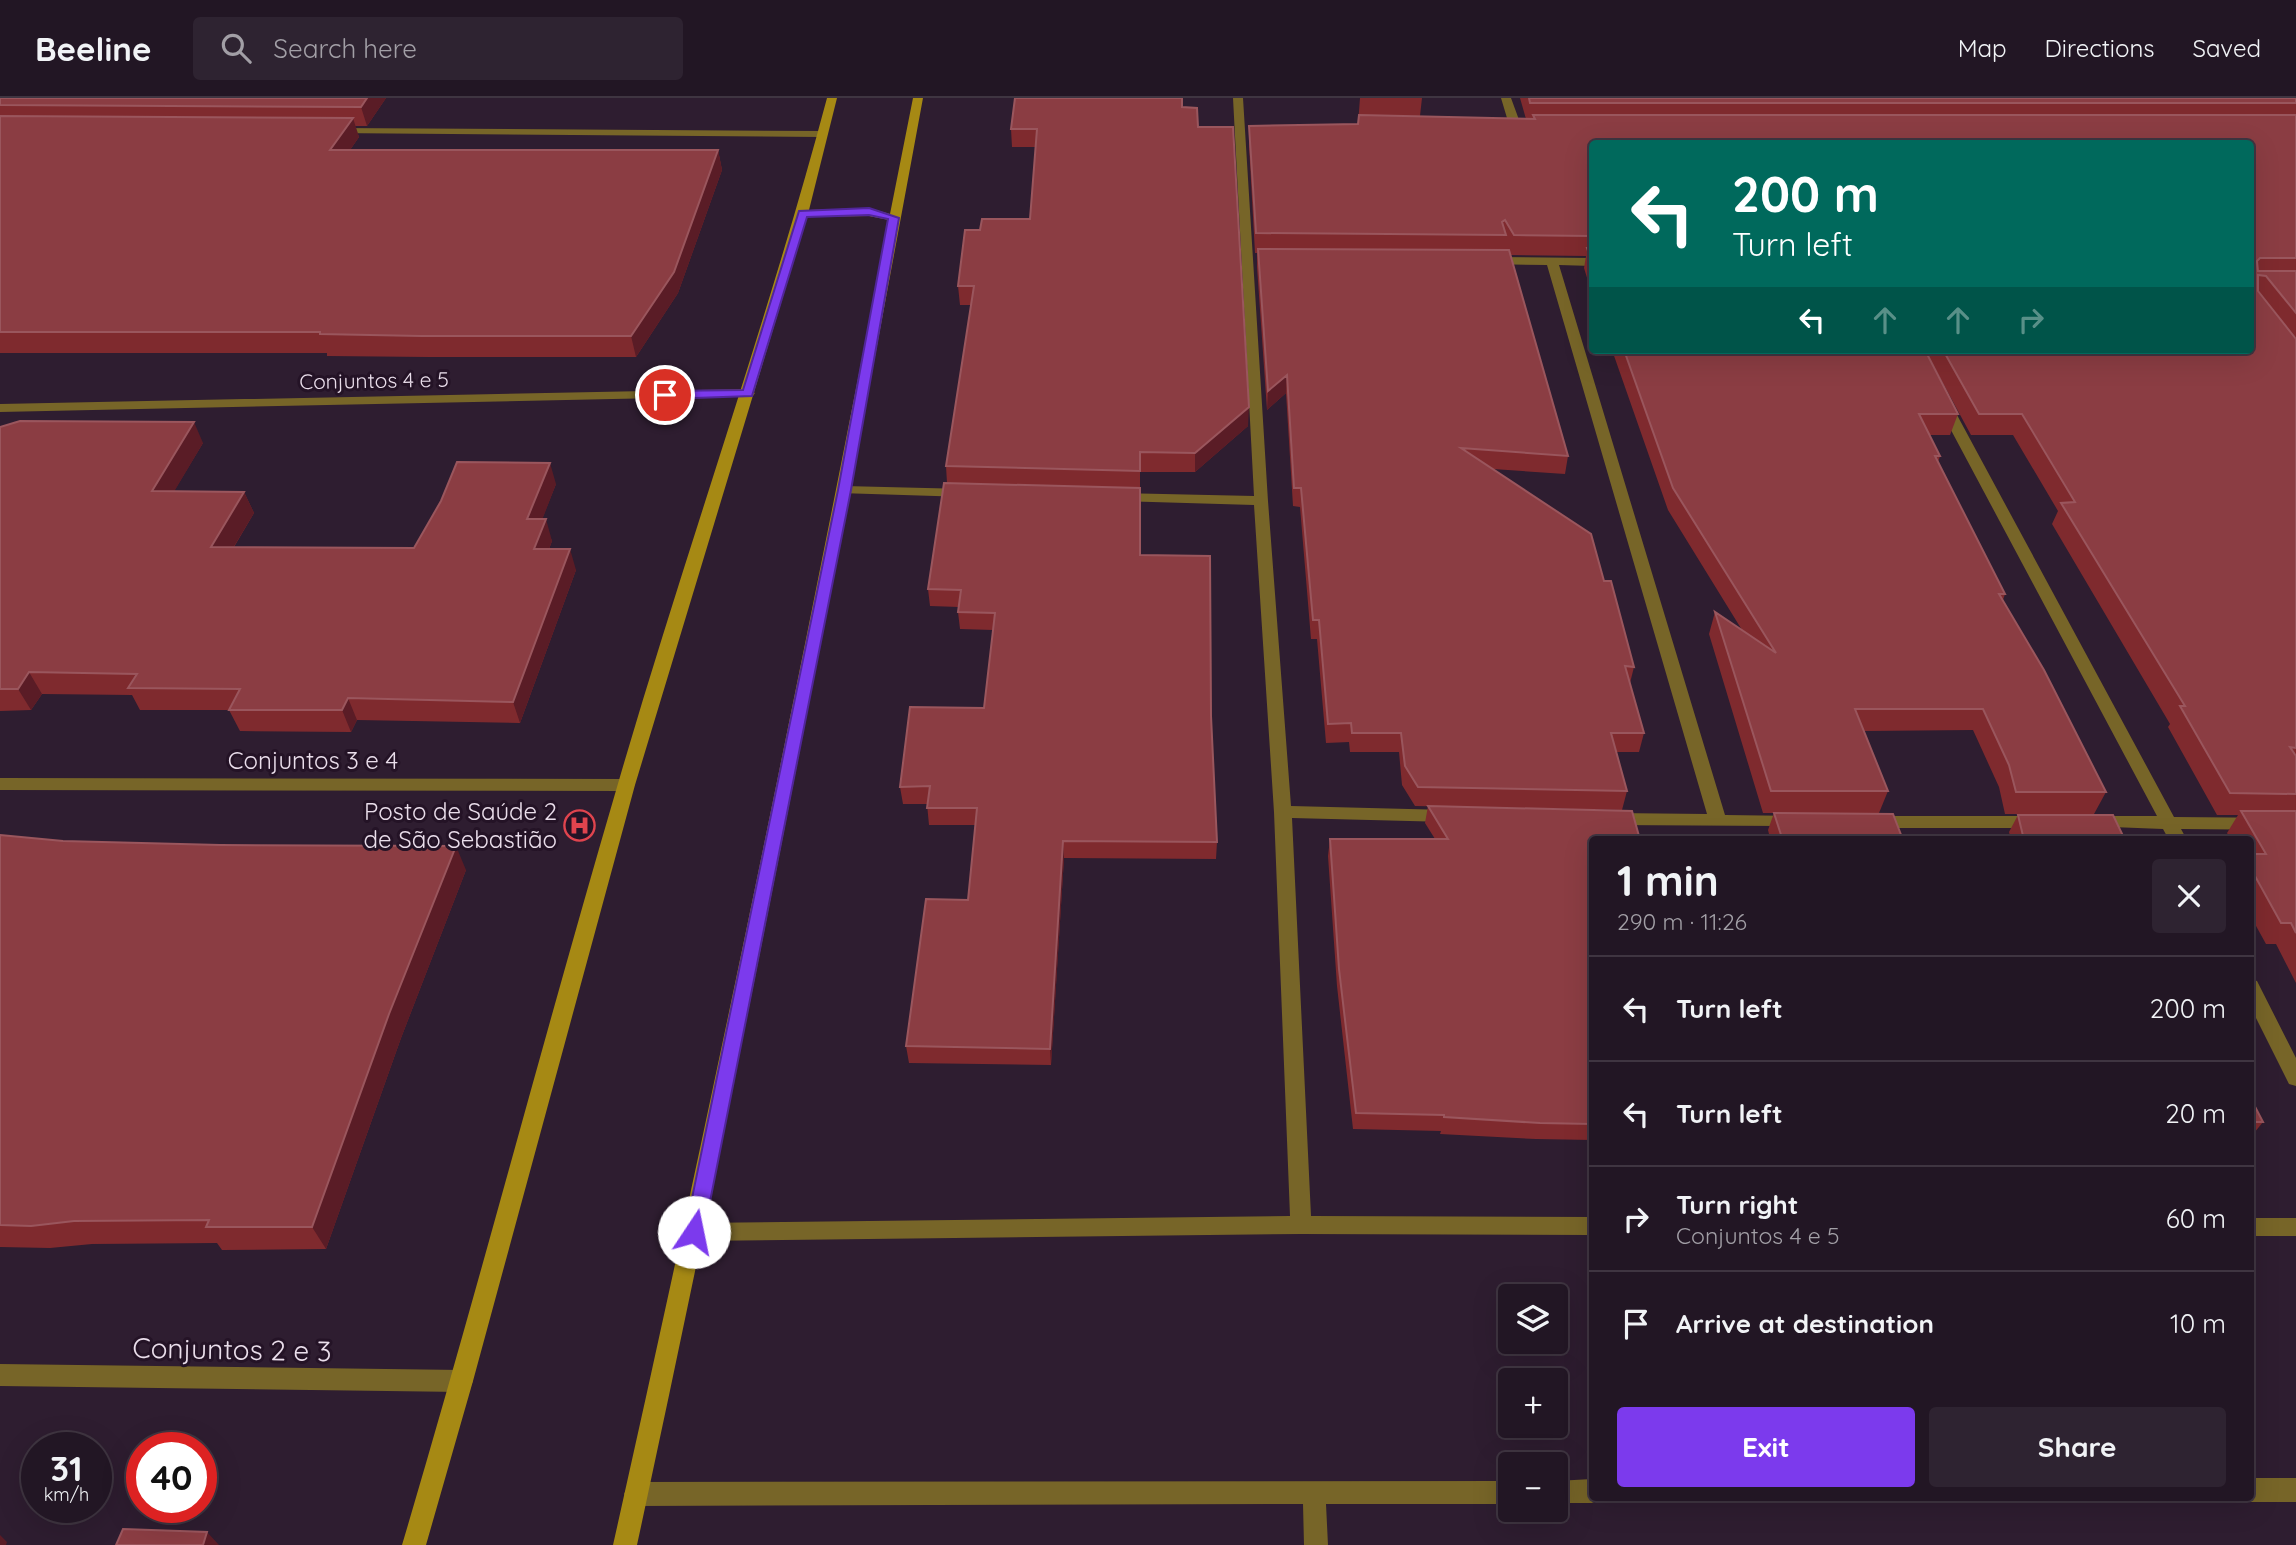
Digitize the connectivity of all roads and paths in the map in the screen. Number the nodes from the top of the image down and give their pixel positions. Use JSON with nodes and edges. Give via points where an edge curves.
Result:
{"nodes":[{"id":1,"x":832,"y":98,"type":"edge"},
{"id":2,"x":918,"y":98,"type":"edge"},
{"id":3,"x":1238,"y":98,"type":"edge"},
{"id":4,"x":1506,"y":98,"type":"edge"},
{"id":5,"x":1240,"y":128,"type":"junction"},
{"id":6,"x":1253,"y":128,"type":"edge"},
{"id":7,"x":1502,"y":128,"type":"edge"},
{"id":8,"x":1516,"y":128,"type":"junction"},
{"id":9,"x":1529,"y":128,"type":"edge"},
{"id":10,"x":321,"y":131,"type":"edge"},
{"id":11,"x":822,"y":134,"type":"junction"},
{"id":12,"x":803,"y":214,"type":"junction"},
{"id":13,"x":894,"y":218,"type":"junction"},
{"id":14,"x":1469,"y":261,"type":"edge"},
{"id":15,"x":1589,"y":261,"type":"edge"},
{"id":16,"x":1552,"y":262,"type":"junction"},
{"id":17,"x":1935,"y":386,"type":"edge"},
{"id":18,"x":748,"y":393,"type":"junction"},
{"id":19,"x":0,"y":408,"type":"edge"},
{"id":20,"x":844,"y":490,"type":"junction"},
{"id":21,"x":983,"y":494,"type":"edge"},
{"id":22,"x":1108,"y":497,"type":"edge"},
{"id":23,"x":1261,"y":501,"type":"junction"},
{"id":24,"x":0,"y":784,"type":"edge"},
{"id":25,"x":626,"y":785,"type":"junction"},
{"id":26,"x":1283,"y":812,"type":"junction"},
{"id":27,"x":1460,"y":816,"type":"edge"},
{"id":28,"x":1596,"y":819,"type":"edge"},
{"id":29,"x":1718,"y":821,"type":"junction"},
{"id":30,"x":1814,"y":822,"type":"edge"},
{"id":31,"x":1855,"y":822,"type":"edge"},
{"id":32,"x":2170,"y":822,"type":"junction"},
{"id":33,"x":2296,"y":824,"type":"edge"},
{"id":34,"x":2176,"y":836,"type":"edge"},
{"id":35,"x":2254,"y":994,"type":"edge"},
{"id":36,"x":2296,"y":1078,"type":"edge"},
{"id":37,"x":1301,"y":1225,"type":"junction"},
{"id":38,"x":1589,"y":1226,"type":"edge"},
{"id":39,"x":2254,"y":1227,"type":"edge"},
{"id":40,"x":2296,"y":1227,"type":"edge"},
{"id":41,"x":694,"y":1232,"type":"junction"},
{"id":42,"x":0,"y":1375,"type":"edge"},
{"id":43,"x":462,"y":1381,"type":"junction"},
{"id":44,"x":2254,"y":1490,"type":"edge"},
{"id":45,"x":2296,"y":1490,"type":"edge"},
{"id":46,"x":1314,"y":1492,"type":"junction"},
{"id":47,"x":1498,"y":1492,"type":"edge"},
{"id":48,"x":1568,"y":1492,"type":"edge"},
{"id":49,"x":1589,"y":1492,"type":"edge"},
{"id":50,"x":636,"y":1494,"type":"junction"},
{"id":51,"x":414,"y":1545,"type":"edge"},
{"id":52,"x":625,"y":1545,"type":"edge"},
{"id":53,"x":1316,"y":1545,"type":"edge"}],
"edges":[{"from":1,"to":11,"type":"street"},
{"from":2,"to":13,"type":"street"},
{"from":3,"to":5,"type":"street"},
{"from":4,"to":8,"type":"street"},
{"from":5,"to":6,"type":"street"},
{"from":5,"to":23,"type":"street","via":[[1254,260]]},
{"from":7,"to":8,"type":"street"},
{"from":8,"to":9,"type":"street"},
{"from":10,"to":11,"type":"street"},
{"from":11,"to":12,"type":"street"},
{"from":12,"to":13,"type":"street","via":[[869,212]]},
{"from":12,"to":18,"type":"street"},
{"from":13,"to":20,"type":"street"},
{"from":14,"to":16,"type":"street"},
{"from":15,"to":16,"type":"street"},
{"from":16,"to":29,"type":"street"},
{"from":17,"to":32,"type":"street"},
{"from":18,"to":19,"type":"street","name":"Conjuntos 4 e 5"},
{"from":18,"to":25,"type":"street"},
{"from":20,"to":21,"type":"street"},
{"from":20,"to":41,"type":"street"},
{"from":22,"to":23,"type":"street"},
{"from":23,"to":26,"type":"street"},
{"from":24,"to":25,"type":"street","name":"Conjuntos 3 e 4"},
{"from":25,"to":43,"type":"street"},
{"from":26,"to":27,"type":"street"},
{"from":26,"to":37,"type":"street"},
{"from":28,"to":29,"type":"street"},
{"from":29,"to":30,"type":"street"},
{"from":31,"to":32,"type":"street"},
{"from":32,"to":33,"type":"street"},
{"from":32,"to":34,"type":"street"},
{"from":35,"to":36,"type":"street"},
{"from":37,"to":38,"type":"street"},
{"from":37,"to":41,"type":"street"},
{"from":39,"to":40,"type":"street"},
{"from":41,"to":50,"type":"street"},
{"from":42,"to":43,"type":"street","name":"Conjuntos 2 e 3"},
{"from":43,"to":51,"type":"street"},
{"from":44,"to":45,"type":"street"},
{"from":46,"to":47,"type":"street"},
{"from":46,"to":50,"type":"street"},
{"from":46,"to":53,"type":"street"},
{"from":48,"to":49,"type":"street"},
{"from":50,"to":52,"type":"street"}]}
